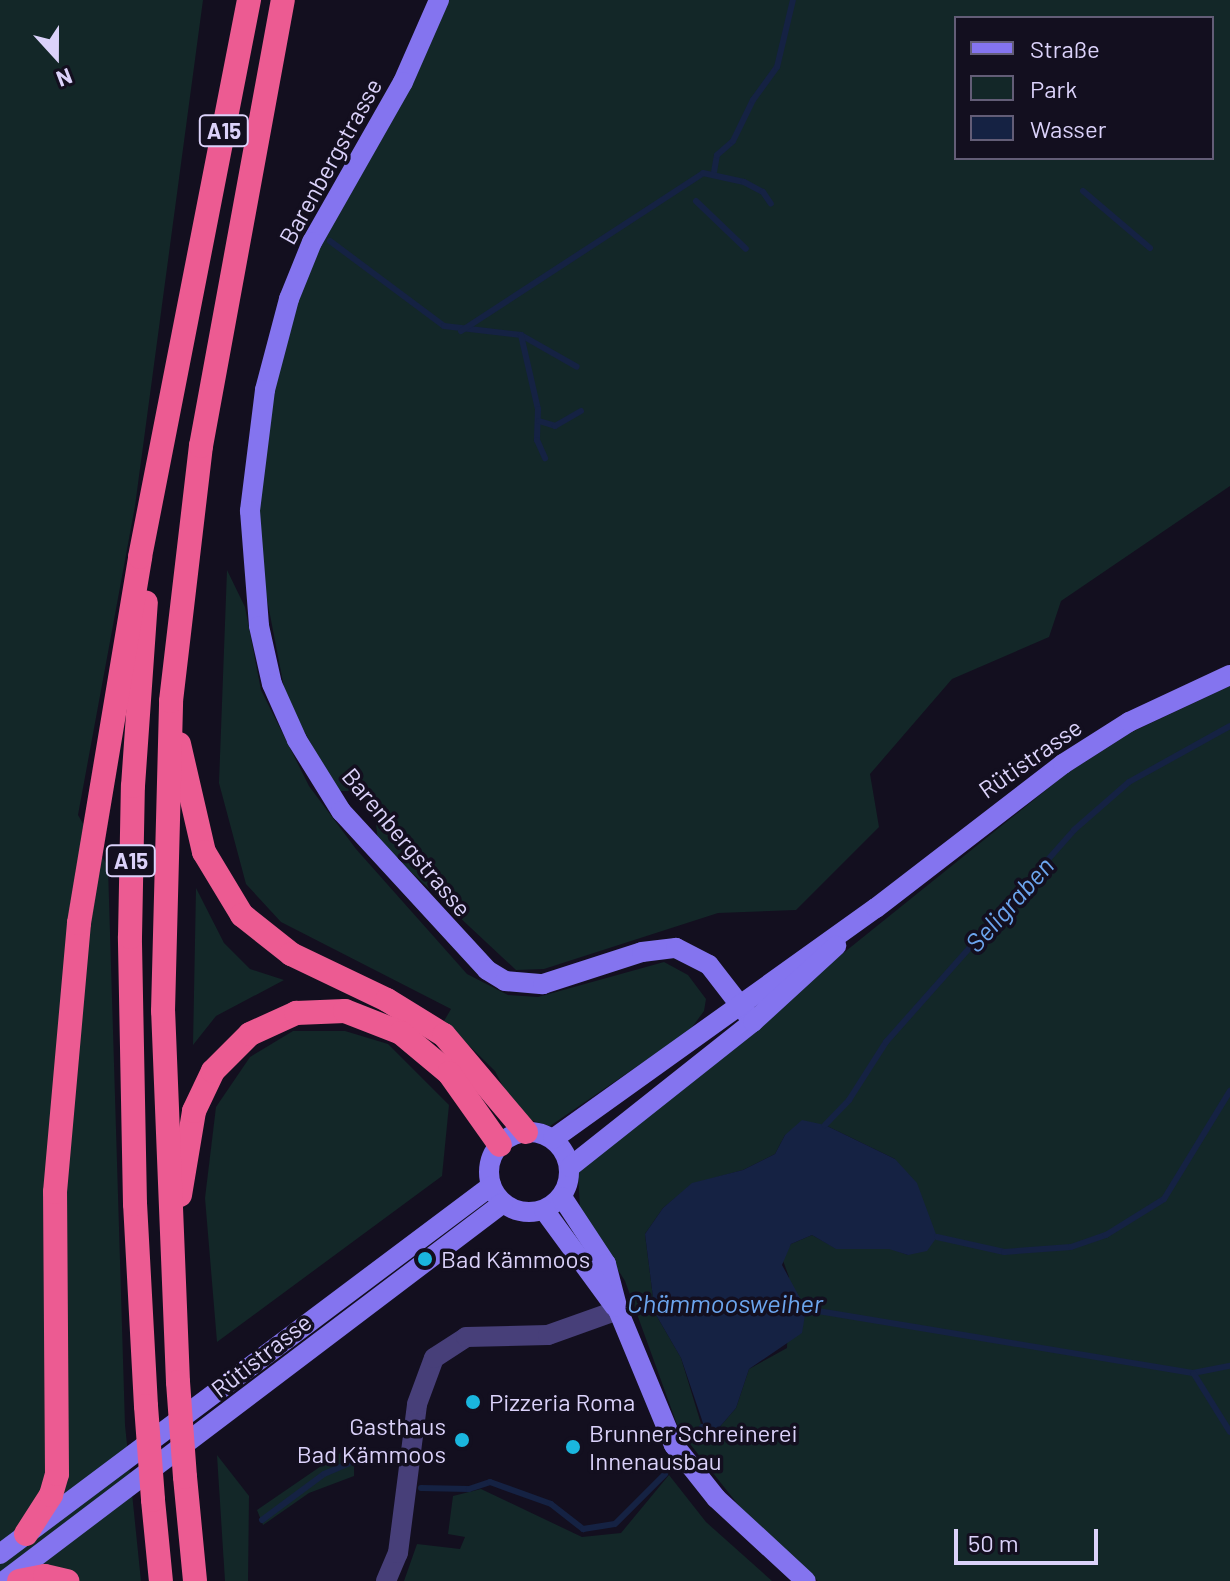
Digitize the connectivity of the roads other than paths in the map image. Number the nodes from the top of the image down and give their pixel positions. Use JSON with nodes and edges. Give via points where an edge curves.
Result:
{"nodes":[{"id":1,"x":249,"y":0,"type":"edge"},
{"id":2,"x":283,"y":0,"type":"edge"},
{"id":3,"x":439,"y":0,"type":"edge"},
{"id":4,"x":189,"y":319,"type":"junction"},
{"id":5,"x":1230,"y":675,"type":"edge"},
{"id":6,"x":171,"y":701,"type":"junction"},
{"id":7,"x":876,"y":908,"type":"junction"},
{"id":8,"x":738,"y":1002,"type":"junction"},
{"id":9,"x":753,"y":1022,"type":"junction"},
{"id":10,"x":526,"y":1132,"type":"junction"},
{"id":11,"x":553,"y":1139,"type":"junction"},
{"id":12,"x":500,"y":1145,"type":"junction"},
{"id":13,"x":570,"y":1167,"type":"junction"},
{"id":14,"x":497,"y":1195,"type":"junction"},
{"id":15,"x":562,"y":1197,"type":"junction"},
{"id":16,"x":544,"y":1210,"type":"junction"},
{"id":17,"x":172,"y":1281,"type":"junction"},
{"id":18,"x":618,"y":1310,"type":"junction"},
{"id":19,"x":36,"y":1527,"type":"junction"},
{"id":20,"x":0,"y":1554,"type":"edge"},
{"id":21,"x":4,"y":1581,"type":"edge"},
{"id":22,"x":19,"y":1581,"type":"edge"},
{"id":23,"x":67,"y":1581,"type":"edge"},
{"id":24,"x":161,"y":1581,"type":"edge"},
{"id":25,"x":195,"y":1581,"type":"edge"},
{"id":26,"x":386,"y":1581,"type":"edge"},
{"id":27,"x":806,"y":1581,"type":"edge"}],
"edges":[{"from":1,"to":4,"type":"highway","number":"A15"},
{"from":2,"to":6,"type":"highway","number":"A15","via":[[201,446]]},
{"from":3,"to":8,"type":"main road","name":"Barenbergstrasse","via":[[403,82],[312,242],[289,299],[265,390],[250,511],[259,626],[272,684],[303,751],[347,819],[494,975],[517,984],[543,984],[667,947],[701,959]]},
{"from":4,"to":19,"type":"highway","via":[[140,557],[79,923],[55,1192],[57,1474]]},
{"from":4,"to":24,"type":"highway","number":"A15","bridge":true,"via":[[153,543],[133,786],[132,1107],[146,1406]]},
{"from":5,"to":7,"type":"main road","name":"Rütistrasse","via":[[1094,743]]},
{"from":6,"to":10,"type":"highway","via":[[195,825],[232,904],[291,954],[400,1007],[444,1035]]},
{"from":6,"to":17,"type":"highway","number":"A15","via":[[163,1011]]},
{"from":7,"to":8,"type":"main road","name":"Rütistrasse"},
{"from":7,"to":9,"type":"main road","name":"Rütistrasse"},
{"from":8,"to":9,"type":"main road","name":"Barenbergstrasse"},
{"from":8,"to":11,"type":"main road","name":"Rütistrasse"},
{"from":9,"to":13,"type":"main road","name":"Rütistrasse"},
{"from":10,"to":11,"type":"main road"},
{"from":10,"to":12,"type":"main road"},
{"from":11,"to":13,"type":"main road"},
{"from":12,"to":14,"type":"main road","via":[[490,1164]]},
{"from":12,"to":17,"type":"highway","via":[[449,1073],[401,1033],[345,1011],[283,1017],[229,1051],[200,1095],[185,1150]]},
{"from":13,"to":15,"type":"main road"},
{"from":14,"to":16,"type":"main road","via":[[523,1213]]},
{"from":14,"to":19,"type":"main road","name":"Rütistrasse"},
{"from":14,"to":21,"type":"main road","name":"Rütistrasse"},
{"from":15,"to":16,"type":"main road"},
{"from":15,"to":18,"type":"main road","via":[[606,1264]]},
{"from":16,"to":18,"type":"main road"},
{"from":17,"to":25,"type":"highway","number":"A15","bridge":true},
{"from":18,"to":26,"type":"street","via":[[548,1335],[466,1337],[434,1358],[417,1404],[398,1553]]},
{"from":18,"to":27,"type":"main road","via":[[663,1425],[685,1461],[732,1515]]},
{"from":19,"to":20,"type":"main road","name":"Rütistrasse"},
{"from":22,"to":23,"type":"highway","via":[[38,1576]]}]}
